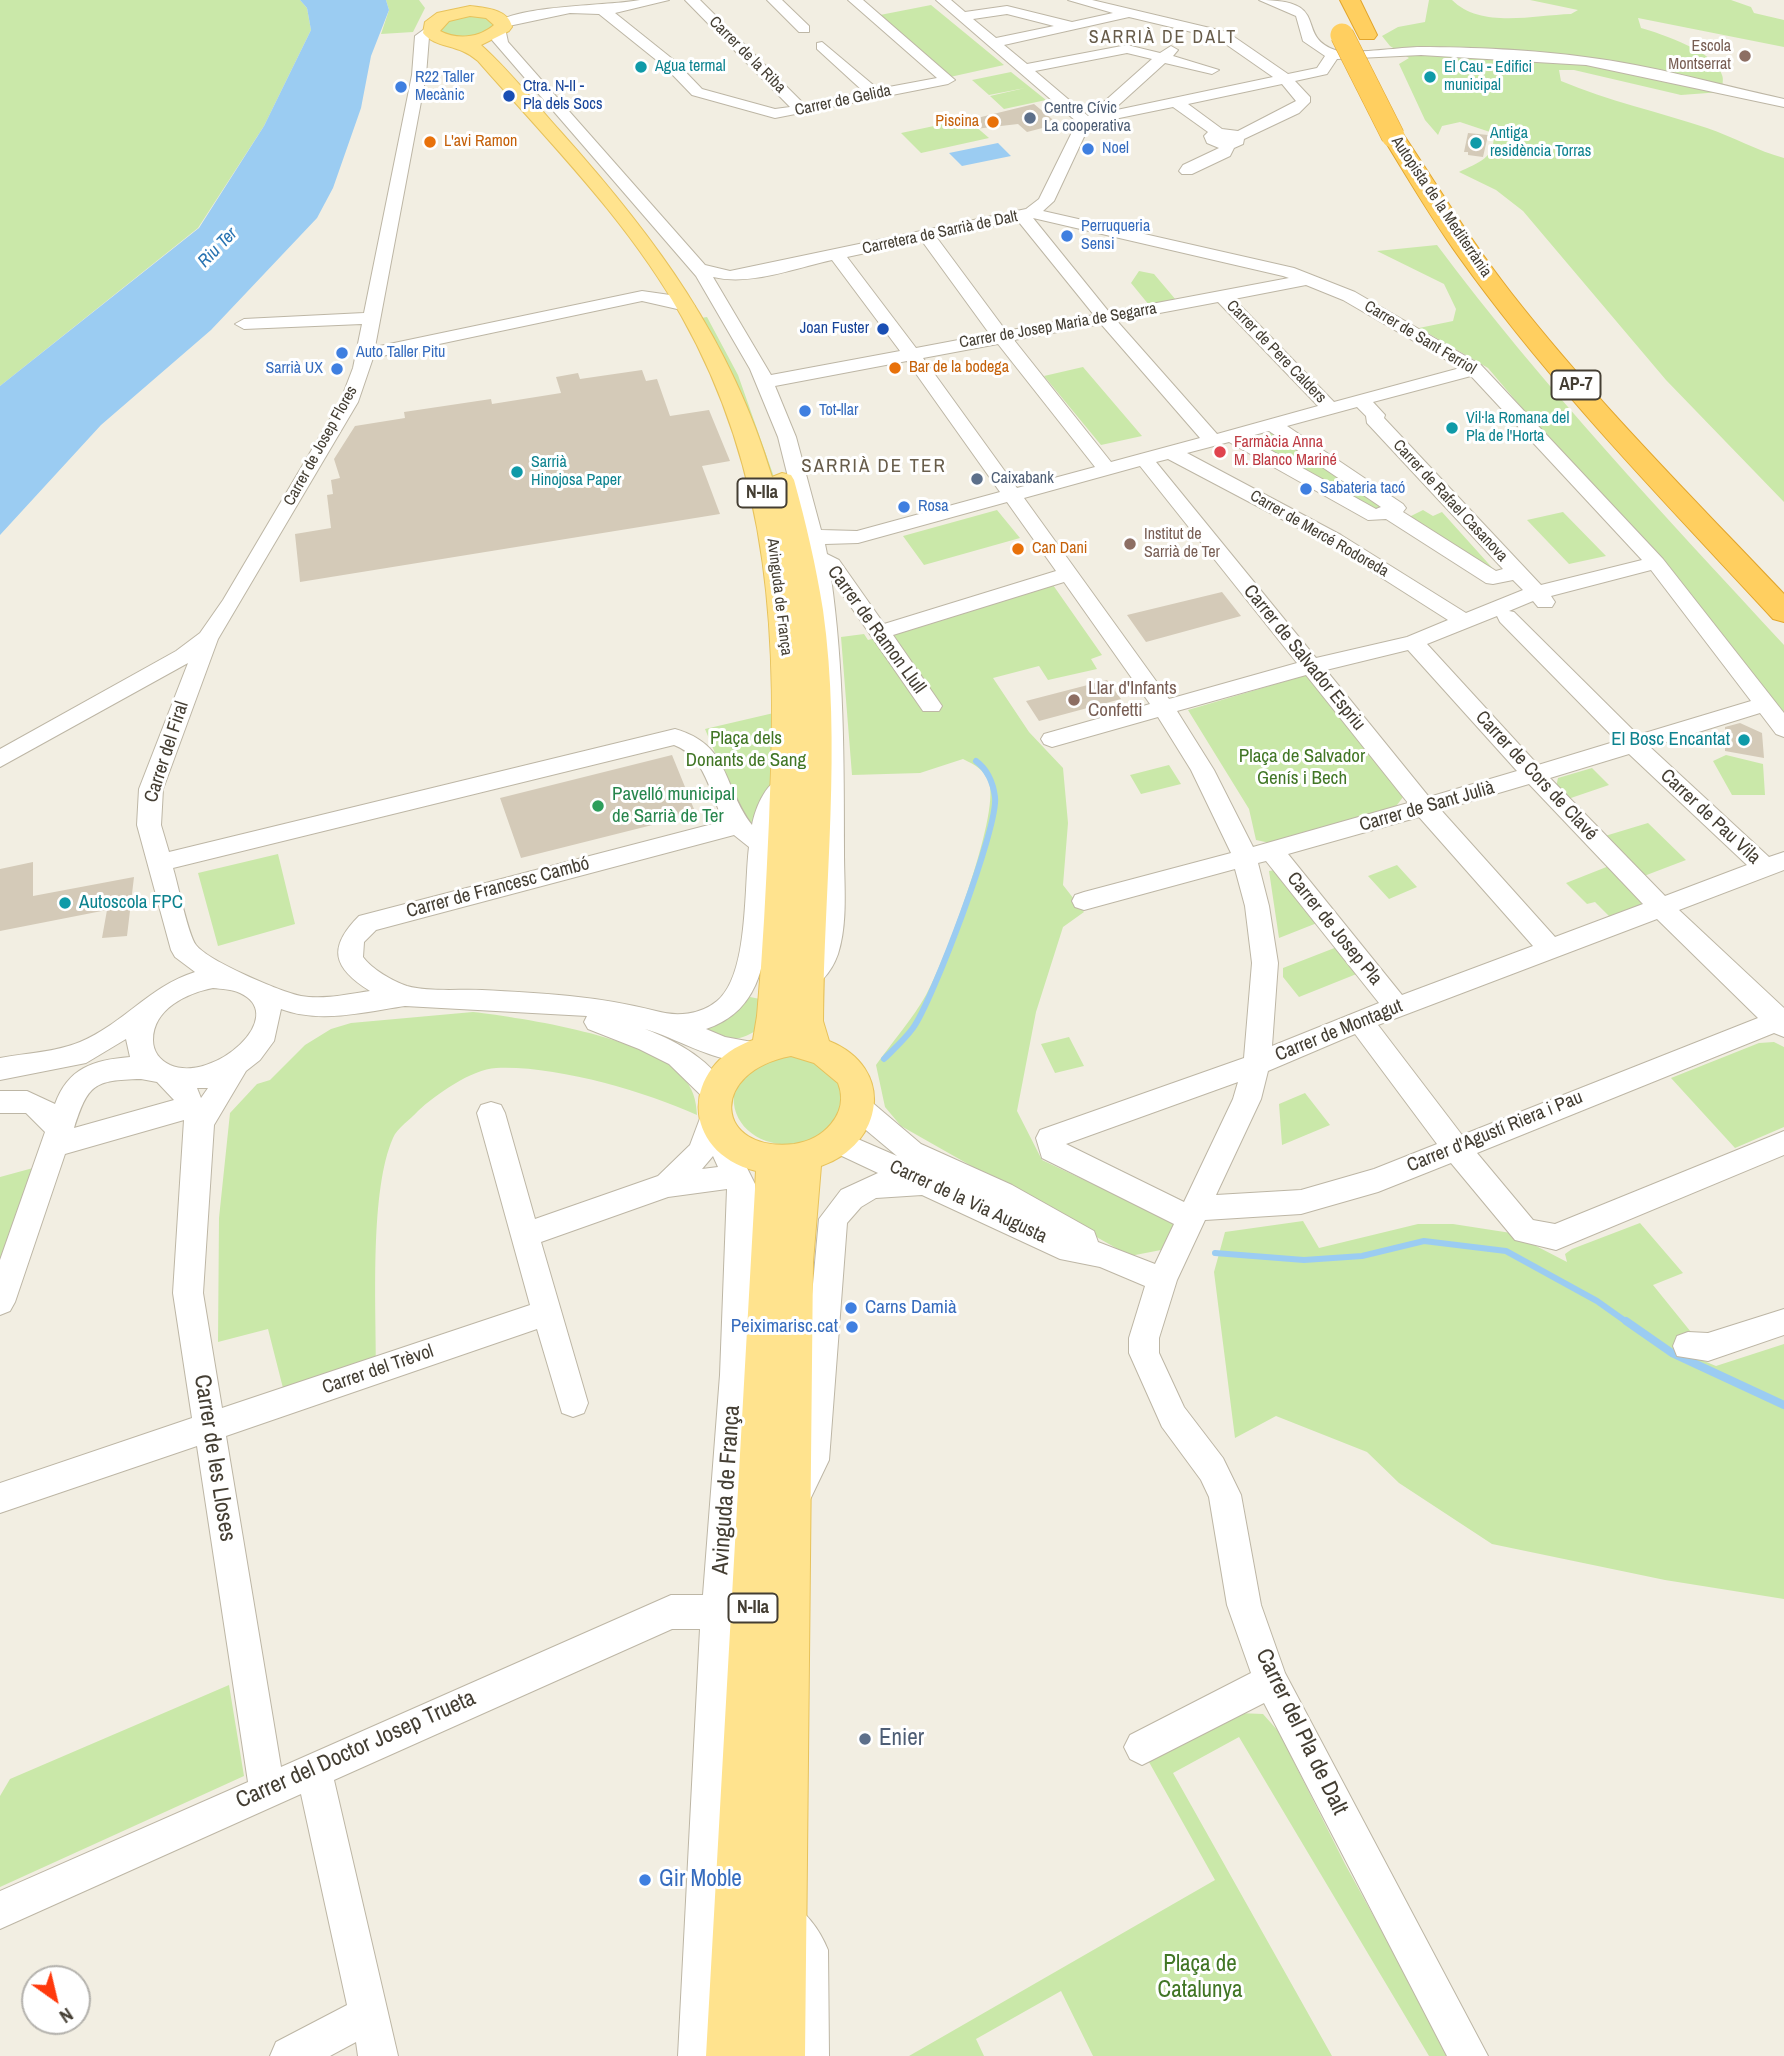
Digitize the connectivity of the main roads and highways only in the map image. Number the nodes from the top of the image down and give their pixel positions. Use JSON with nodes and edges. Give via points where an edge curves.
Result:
{"nodes":[{"id":1,"x":439,"y":0,"type":"edge"},
{"id":2,"x":1350,"y":0,"type":"edge"},
{"id":3,"x":454,"y":13,"type":"junction"},
{"id":4,"x":496,"y":27,"type":"junction"},
{"id":5,"x":1336,"y":36,"type":"road end"},
{"id":6,"x":453,"y":41,"type":"junction"},
{"id":7,"x":1384,"y":69,"type":"dead end"},
{"id":8,"x":1406,"y":136,"type":"junction"},
{"id":9,"x":1688,"y":474,"type":"dead end"},
{"id":10,"x":1784,"y":612,"type":"edge"},
{"id":11,"x":792,"y":977,"type":"junction"},
{"id":12,"x":814,"y":1046,"type":"junction"},
{"id":13,"x":761,"y":1049,"type":"junction"},
{"id":14,"x":789,"y":1159,"type":"junction"},
{"id":15,"x":731,"y":2056,"type":"edge"},
{"id":16,"x":780,"y":2056,"type":"edge"}],
"edges":[{"from":1,"to":3,"type":"main road"},
{"from":2,"to":7,"type":"highway"},
{"from":3,"to":4,"type":"main road","via":[[476,12]]},
{"from":3,"to":6,"type":"main road","number":"N-IIa","via":[[430,29],[433,35]]},
{"from":4,"to":6,"type":"main road"},
{"from":4,"to":11,"type":"main road","name":"Avinguda de França","number":"N-IIa","via":[[492,47],[694,285],[743,370],[787,495],[811,629],[815,736]]},
{"from":5,"to":8,"type":"highway","name":"Autopista de la Mediterrània","number":"AP-7","bridge":true},
{"from":6,"to":11,"type":"main road","name":"Avinguda de França","number":"N-IIa","via":[[472,46],[484,57],[665,274],[718,367],[744,429],[769,521],[782,601],[788,677]]},
{"from":8,"to":9,"type":"highway","name":"Autopista de la Mediterrània","number":"AP-7","via":[[1557,331]]},
{"from":8,"to":10,"type":"highway","name":"Autopista de la Mediterrània","number":"AP-7","via":[[1468,253],[1529,330],[1615,432]]},
{"from":11,"to":12,"type":"main road","name":"Avinguda de França","number":"N-IIa"},
{"from":11,"to":13,"type":"main road","name":"Avinguda de França","number":"N-IIa"},
{"from":12,"to":13,"type":"main road","via":[[791,1043]]},
{"from":12,"to":14,"type":"main road","number":"N-IIa","via":[[834,1055],[849,1070],[858,1088],[858,1107],[851,1126]]},
{"from":13,"to":14,"type":"main road","via":[[730,1068],[720,1115],[750,1152]]},
{"from":14,"to":15,"type":"main road","name":"Avinguda de França","number":"N-IIa"},
{"from":14,"to":16,"type":"main road","number":"N-IIa","via":[[795,1262]]}]}
